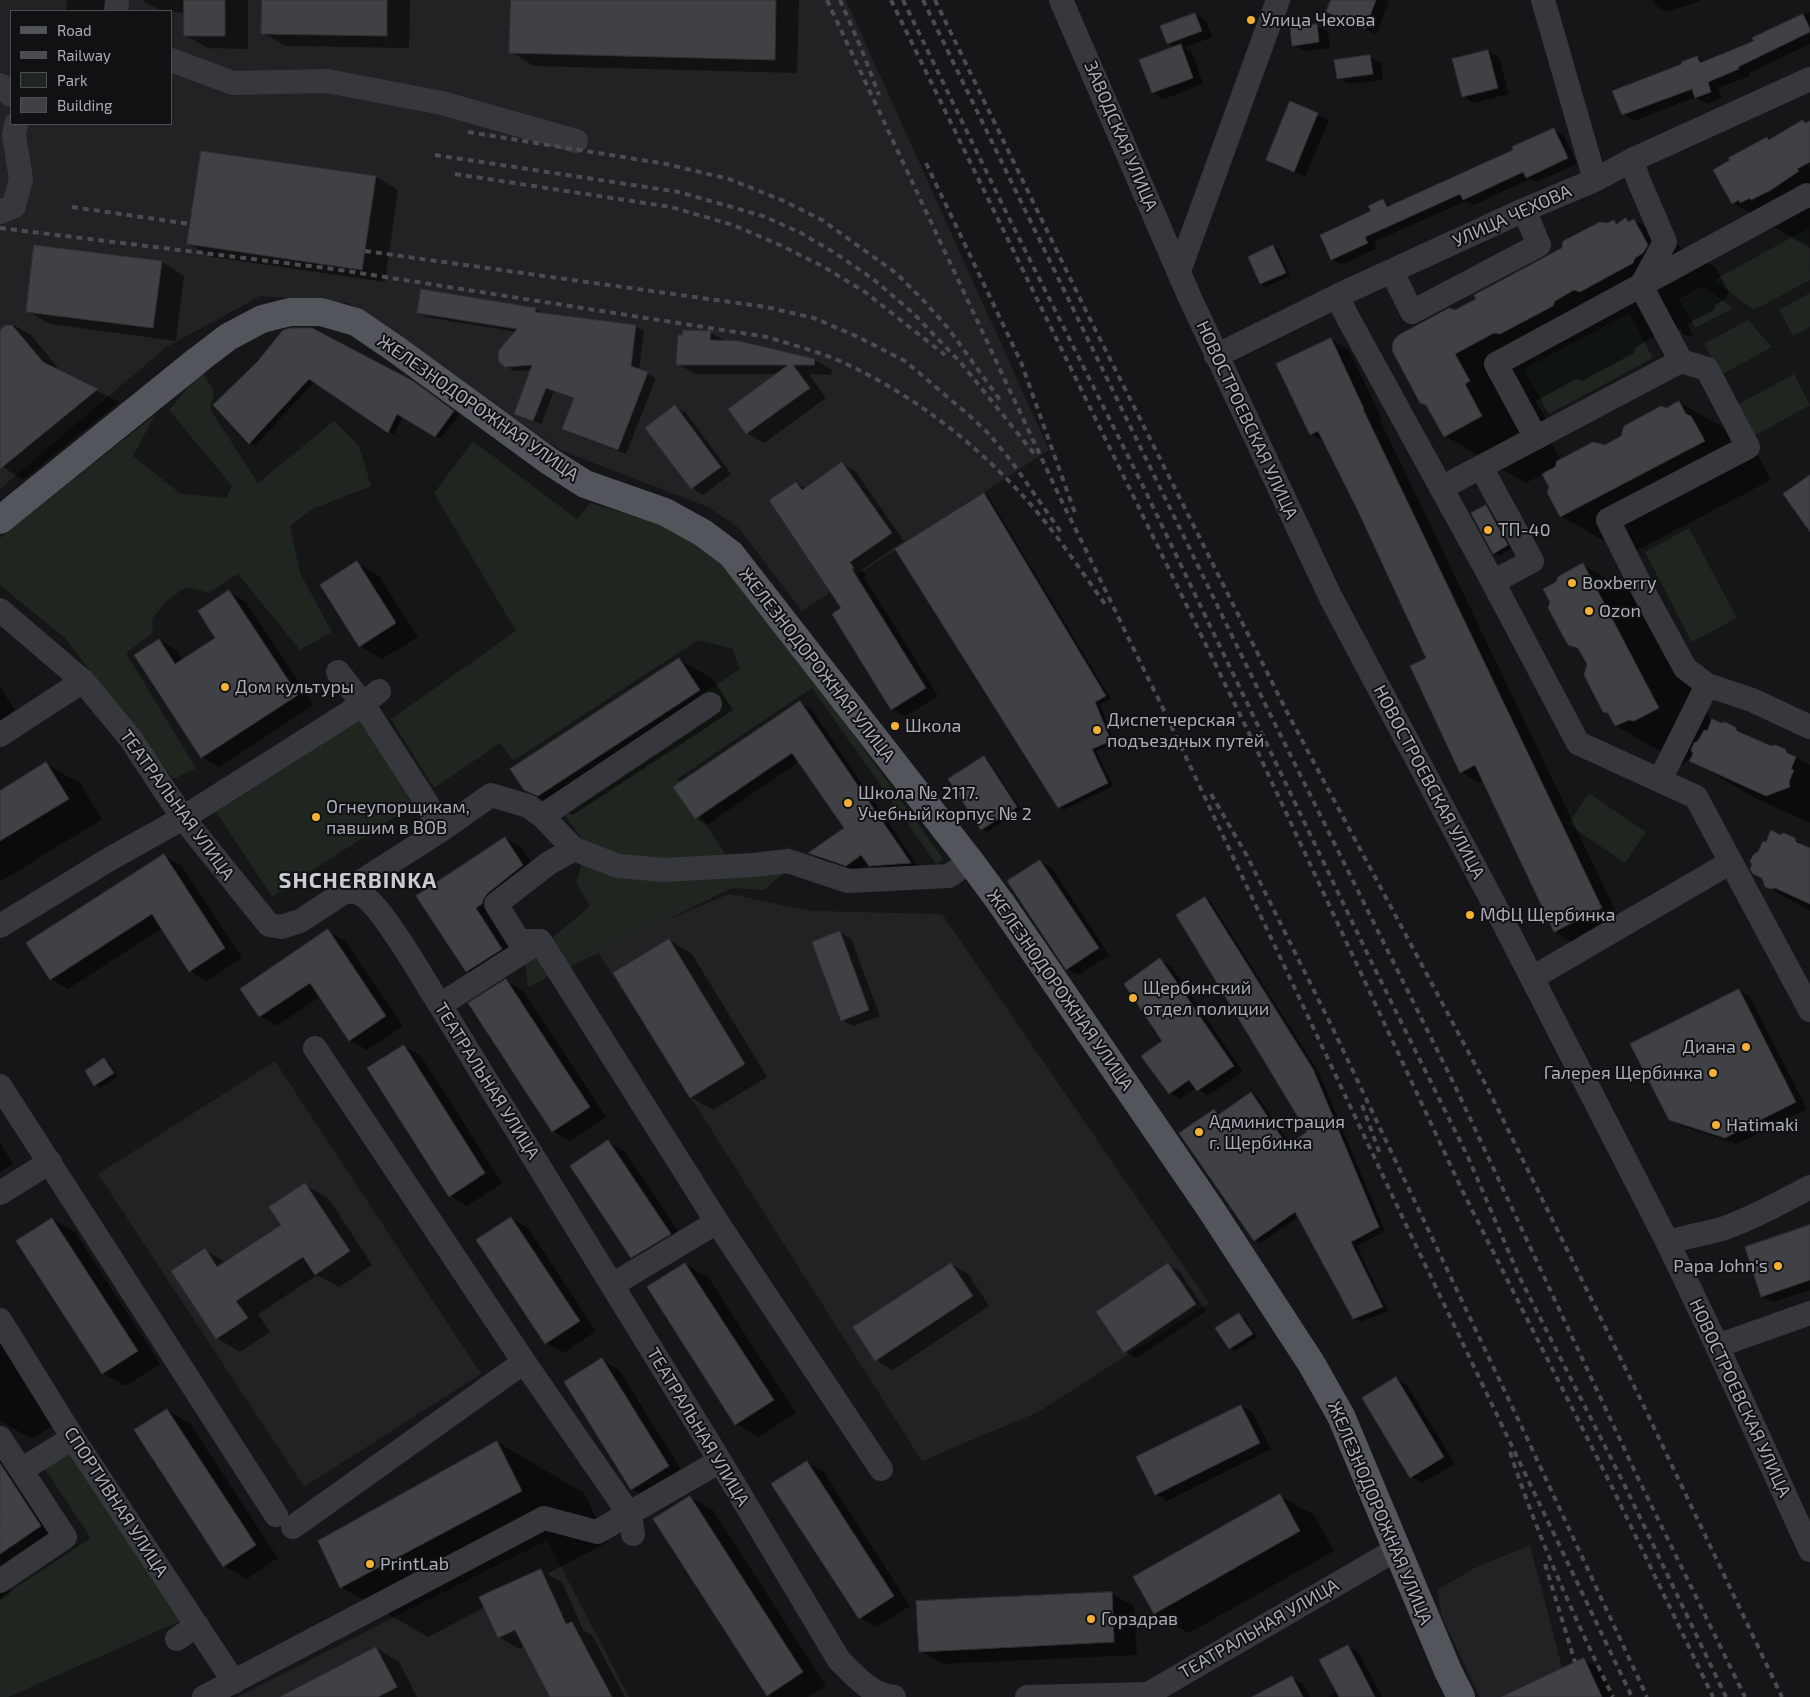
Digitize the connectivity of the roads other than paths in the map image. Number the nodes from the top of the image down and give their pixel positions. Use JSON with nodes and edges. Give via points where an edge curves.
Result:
{"nodes":[{"id":1,"x":1061,"y":0,"type":"edge"},
{"id":2,"x":1278,"y":0,"type":"edge"},
{"id":3,"x":1543,"y":0,"type":"edge"},
{"id":4,"x":172,"y":60,"type":"edge"},
{"id":5,"x":1810,"y":79,"type":"edge"},
{"id":6,"x":0,"y":85,"type":"edge"},
{"id":7,"x":10,"y":94,"type":"edge"},
{"id":8,"x":16,"y":125,"type":"edge"},
{"id":9,"x":576,"y":141,"type":"dead end"},
{"id":10,"x":1632,"y":160,"type":"junction"},
{"id":11,"x":1595,"y":180,"type":"junction"},
{"id":12,"x":1810,"y":196,"type":"edge"},
{"id":13,"x":1524,"y":210,"type":"junction"},
{"id":14,"x":0,"y":212,"type":"edge"},
{"id":15,"x":1179,"y":272,"type":"junction"},
{"id":16,"x":1392,"y":272,"type":"junction"},
{"id":17,"x":1641,"y":286,"type":"junction"},
{"id":18,"x":1338,"y":296,"type":"junction"},
{"id":19,"x":1216,"y":356,"type":"junction"},
{"id":20,"x":1681,"y":361,"type":"junction"},
{"id":21,"x":1536,"y":438,"type":"junction"},
{"id":22,"x":1481,"y":467,"type":"junction"},
{"id":23,"x":1441,"y":488,"type":"junction"},
{"id":24,"x":0,"y":520,"type":"edge"},
{"id":25,"x":1493,"y":582,"type":"junction"},
{"id":26,"x":0,"y":610,"type":"edge"},
{"id":27,"x":338,"y":672,"type":"dead end"},
{"id":28,"x":83,"y":681,"type":"junction"},
{"id":29,"x":1707,"y":685,"type":"junction"},
{"id":30,"x":371,"y":698,"type":"junction"},
{"id":31,"x":710,"y":704,"type":"dead end"},
{"id":32,"x":1810,"y":727,"type":"edge"},
{"id":33,"x":0,"y":735,"type":"edge"},
{"id":34,"x":1660,"y":780,"type":"junction"},
{"id":35,"x":542,"y":816,"type":"junction"},
{"id":36,"x":183,"y":818,"type":"junction"},
{"id":37,"x":440,"y":831,"type":"junction"},
{"id":38,"x":574,"y":849,"type":"junction"},
{"id":39,"x":970,"y":861,"type":"junction"},
{"id":40,"x":1731,"y":862,"type":"junction"},
{"id":41,"x":346,"y":891,"type":"junction"},
{"id":42,"x":0,"y":926,"type":"edge"},
{"id":43,"x":540,"y":941,"type":"junction"},
{"id":44,"x":1532,"y":978,"type":"junction"},
{"id":45,"x":440,"y":1005,"type":"junction"},
{"id":46,"x":1810,"y":1010,"type":"edge"},
{"id":47,"x":315,"y":1048,"type":"dead end"},
{"id":48,"x":0,"y":1086,"type":"edge"},
{"id":49,"x":50,"y":1162,"type":"junction"},
{"id":50,"x":1810,"y":1187,"type":"edge"},
{"id":51,"x":0,"y":1193,"type":"edge"},
{"id":52,"x":717,"y":1222,"type":"junction"},
{"id":53,"x":1668,"y":1243,"type":"junction"},
{"id":54,"x":612,"y":1285,"type":"junction"},
{"id":55,"x":1810,"y":1313,"type":"edge"},
{"id":56,"x":0,"y":1320,"type":"edge"},
{"id":57,"x":1717,"y":1346,"type":"junction"},
{"id":58,"x":524,"y":1362,"type":"junction"},
{"id":59,"x":0,"y":1438,"type":"edge"},
{"id":60,"x":73,"y":1438,"type":"junction"},
{"id":61,"x":720,"y":1461,"type":"junction"},
{"id":62,"x":881,"y":1469,"type":"dead end"},
{"id":63,"x":21,"y":1470,"type":"junction"},
{"id":64,"x":631,"y":1524,"type":"junction"},
{"id":65,"x":1397,"y":1550,"type":"junction"},
{"id":66,"x":1810,"y":1550,"type":"edge"},
{"id":67,"x":0,"y":1581,"type":"edge"},
{"id":68,"x":197,"y":1625,"type":"junction"},
{"id":69,"x":177,"y":1640,"type":"dead end"},
{"id":70,"x":234,"y":1682,"type":"junction"},
{"id":71,"x":1158,"y":1695,"type":"edge"},
{"id":72,"x":204,"y":1697,"type":"edge"},
{"id":73,"x":894,"y":1697,"type":"edge"},
{"id":74,"x":1027,"y":1697,"type":"edge"},
{"id":75,"x":1460,"y":1697,"type":"edge"}],
"edges":[{"from":1,"to":15,"type":"street","name":"ЗАВОДСКАЯ УЛИЦА"},
{"from":2,"to":15,"type":"street"},
{"from":3,"to":11,"type":"street"},
{"from":4,"to":9,"type":"street","via":[[233,84],[327,82],[442,103]]},
{"from":5,"to":10,"type":"street","name":"УЛИЦА ЧЕХОВА"},
{"from":6,"to":7,"type":"street"},
{"from":8,"to":14,"type":"street","via":[[14,135],[21,179],[14,206]]},
{"from":10,"to":11,"type":"street","name":"УЛИЦА ЧЕХОВА"},
{"from":10,"to":17,"type":"street","via":[[1665,242]]},
{"from":11,"to":13,"type":"street","name":"УЛИЦА ЧЕХОВА"},
{"from":12,"to":17,"type":"street"},
{"from":13,"to":16,"type":"street","name":"УЛИЦА ЧЕХОВА"},
{"from":13,"to":16,"type":"street","via":[[1539,244],[1412,312]]},
{"from":15,"to":19,"type":"street","name":"НОВОСТРОЕВСКАЯ УЛИЦА"},
{"from":16,"to":18,"type":"street","name":"УЛИЦА ЧЕХОВА"},
{"from":17,"to":20,"type":"street"},
{"from":17,"to":21,"type":"street","via":[[1496,364]]},
{"from":18,"to":19,"type":"street","name":"УЛИЦА ЧЕХОВА"},
{"from":18,"to":23,"type":"street"},
{"from":19,"to":44,"type":"street","name":"НОВОСТРОЕВСКАЯ УЛИЦА","via":[[1331,598]]},
{"from":20,"to":21,"type":"street"},
{"from":20,"to":29,"type":"street","via":[[1707,369],[1748,446],[1608,520],[1685,668]]},
{"from":21,"to":22,"type":"street"},
{"from":22,"to":23,"type":"street"},
{"from":22,"to":25,"type":"street","via":[[1532,561]]},
{"from":23,"to":25,"type":"street"},
{"from":24,"to":39,"type":"main road","name":"ЖЕЛЕЗНОДОРОЖНАЯ УЛИЦА","via":[[228,337],[262,319],[290,312],[321,312],[356,322],[585,484],[664,512],[703,532],[731,554]]},
{"from":25,"to":34,"type":"street","via":[[1578,743]]},
{"from":26,"to":28,"type":"street","name":"ТЕАТРАЛЬНАЯ УЛИЦА"},
{"from":27,"to":30,"type":"street"},
{"from":28,"to":33,"type":"street"},
{"from":28,"to":36,"type":"street","name":"ТЕАТРАЛЬНАЯ УЛИЦА","via":[[130,738]]},
{"from":29,"to":32,"type":"street","via":[[1752,700]]},
{"from":29,"to":34,"type":"street"},
{"from":30,"to":36,"type":"street"},
{"from":30,"to":37,"type":"street"},
{"from":31,"to":35,"type":"street"},
{"from":34,"to":40,"type":"street","via":[[1696,797]]},
{"from":35,"to":37,"type":"street","via":[[528,806],[491,795]]},
{"from":35,"to":38,"type":"street"},
{"from":36,"to":41,"type":"street","name":"ТЕАТРАЛЬНАЯ УЛИЦА","via":[[269,925],[281,927],[300,920]]},
{"from":36,"to":42,"type":"street"},
{"from":37,"to":41,"type":"street"},
{"from":38,"to":39,"type":"street","via":[[618,866],[665,870],[788,861],[848,882],[949,876]]},
{"from":38,"to":43,"type":"street","via":[[549,863],[496,904],[519,941]]},
{"from":39,"to":65,"type":"main road","name":"ЖЕЛЕЗНОДОРОЖНАЯ УЛИЦА","via":[[1210,1208],[1311,1363],[1341,1416]]},
{"from":40,"to":44,"type":"street"},
{"from":40,"to":46,"type":"street"},
{"from":41,"to":45,"type":"street","name":"ТЕАТРАЛЬНАЯ УЛИЦА","via":[[361,894],[371,902]]},
{"from":43,"to":45,"type":"street"},
{"from":43,"to":52,"type":"street"},
{"from":44,"to":53,"type":"street","name":"НОВОСТРОЕВСКАЯ УЛИЦА"},
{"from":45,"to":54,"type":"street","name":"ТЕАТРАЛЬНАЯ УЛИЦА"},
{"from":47,"to":58,"type":"street"},
{"from":48,"to":49,"type":"street"},
{"from":49,"to":51,"type":"street"},
{"from":49,"to":58,"type":"street","via":[[285,1521]]},
{"from":50,"to":53,"type":"street","via":[[1751,1218]]},
{"from":52,"to":54,"type":"street"},
{"from":52,"to":62,"type":"street"},
{"from":53,"to":57,"type":"street","name":"НОВОСТРОЕВСКАЯ УЛИЦА"},
{"from":54,"to":61,"type":"street","name":"ТЕАТРАЛЬНАЯ УЛИЦА"},
{"from":55,"to":57,"type":"street"},
{"from":56,"to":60,"type":"street","name":"СПОРТИВНАЯ УЛИЦА"},
{"from":57,"to":66,"type":"street","name":"НОВОСТРОЕВСКАЯ УЛИЦА"},
{"from":58,"to":64,"type":"street"},
{"from":59,"to":63,"type":"street"},
{"from":60,"to":63,"type":"street"},
{"from":60,"to":68,"type":"street","name":"СПОРТИВНАЯ УЛИЦА"},
{"from":61,"to":64,"type":"street"},
{"from":61,"to":73,"type":"street","name":"ТЕАТРАЛЬНАЯ УЛИЦА","via":[[839,1660],[863,1684],[884,1696]]},
{"from":63,"to":67,"type":"street","via":[[66,1537]]},
{"from":64,"to":70,"type":"street","via":[[598,1532],[544,1518]]},
{"from":65,"to":71,"type":"street","name":"ТЕАТРАЛЬНАЯ УЛИЦА"},
{"from":65,"to":75,"type":"main road","name":"ЖЕЛЕЗНОДОРОЖНАЯ УЛИЦА"},
{"from":68,"to":69,"type":"street"},
{"from":68,"to":70,"type":"street","name":"СПОРТИВНАЯ УЛИЦА"},
{"from":70,"to":72,"type":"street"},
{"from":71,"to":74,"type":"street","name":"ТЕАТРАЛЬНАЯ УЛИЦА"}]}
